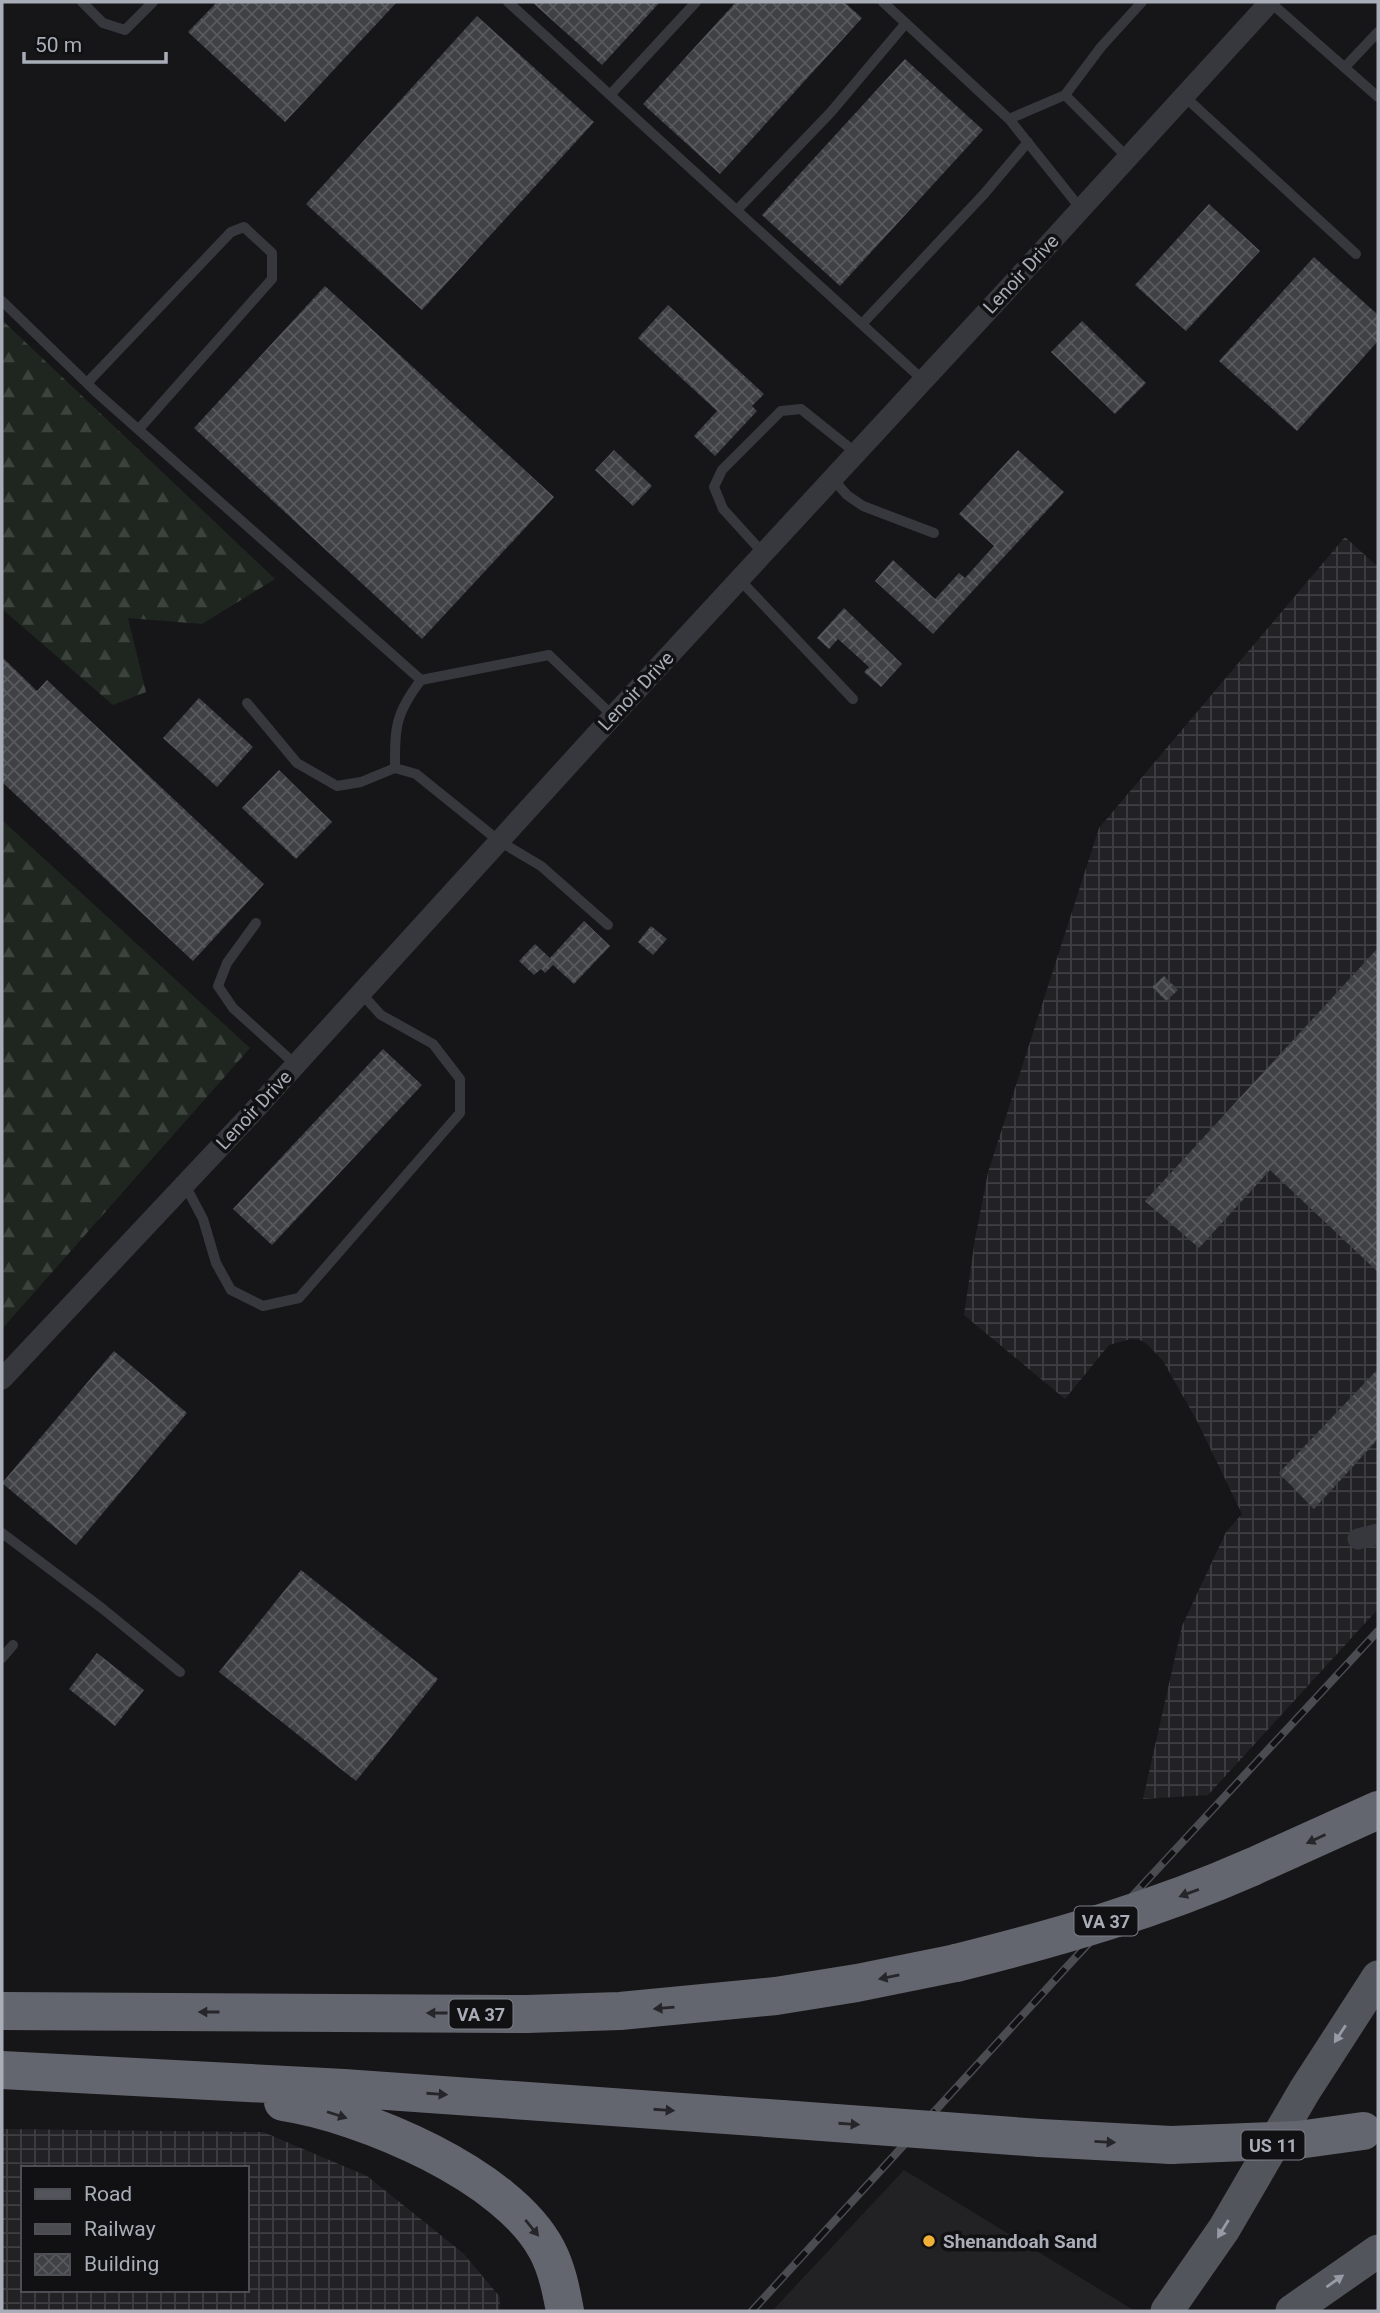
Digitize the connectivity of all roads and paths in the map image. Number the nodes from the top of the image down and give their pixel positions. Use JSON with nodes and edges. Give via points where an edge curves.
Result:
{"nodes":[{"id":1,"x":82,"y":2,"type":"edge"},
{"id":2,"x":153,"y":2,"type":"edge"},
{"id":3,"x":508,"y":2,"type":"edge"},
{"id":4,"x":695,"y":2,"type":"edge"},
{"id":5,"x":883,"y":2,"type":"edge"},
{"id":6,"x":1142,"y":2,"type":"edge"},
{"id":7,"x":1270,"y":2,"type":"edge"},
{"id":8,"x":906,"y":23,"type":"junction"},
{"id":9,"x":1378,"y":32,"type":"edge"},
{"id":10,"x":1345,"y":67,"type":"junction"},
{"id":11,"x":610,"y":95,"type":"junction"},
{"id":12,"x":1065,"y":95,"type":"junction"},
{"id":13,"x":1184,"y":96,"type":"junction"},
{"id":14,"x":1378,"y":97,"type":"edge"},
{"id":15,"x":1009,"y":118,"type":"junction"},
{"id":16,"x":1028,"y":142,"type":"junction"},
{"id":17,"x":1128,"y":158,"type":"junction"},
{"id":18,"x":1081,"y":209,"type":"junction"},
{"id":19,"x":737,"y":210,"type":"junction"},
{"id":20,"x":1356,"y":254,"type":"dead end"},
{"id":21,"x":2,"y":301,"type":"edge"},
{"id":22,"x":862,"y":324,"type":"junction"},
{"id":23,"x":923,"y":380,"type":"junction"},
{"id":24,"x":87,"y":383,"type":"junction"},
{"id":25,"x":139,"y":429,"type":"junction"},
{"id":26,"x":856,"y":453,"type":"junction"},
{"id":27,"x":832,"y":478,"type":"junction"},
{"id":28,"x":934,"y":533,"type":"dead end"},
{"id":29,"x":763,"y":553,"type":"junction"},
{"id":30,"x":739,"y":579,"type":"junction"},
{"id":31,"x":422,"y":680,"type":"junction"},
{"id":32,"x":853,"y":699,"type":"dead end"},
{"id":33,"x":247,"y":704,"type":"dead end"},
{"id":34,"x":613,"y":716,"type":"junction"},
{"id":35,"x":395,"y":768,"type":"junction"},
{"id":36,"x":499,"y":841,"type":"junction"},
{"id":37,"x":256,"y":923,"type":"dead end"},
{"id":38,"x":608,"y":925,"type":"dead end"},
{"id":39,"x":361,"y":993,"type":"junction"},
{"id":40,"x":296,"y":1065,"type":"junction"},
{"id":41,"x":185,"y":1185,"type":"junction"},
{"id":42,"x":2,"y":1379,"type":"edge"},
{"id":43,"x":2,"y":1533,"type":"edge"},
{"id":44,"x":13,"y":1644,"type":"dead end"},
{"id":45,"x":2,"y":1658,"type":"edge"},
{"id":46,"x":180,"y":1672,"type":"dead end"},
{"id":47,"x":1378,"y":1810,"type":"edge"},
{"id":48,"x":1378,"y":1977,"type":"edge"},
{"id":49,"x":2,"y":2011,"type":"edge"},
{"id":50,"x":2,"y":2070,"type":"edge"},
{"id":51,"x":2,"y":2085,"type":"edge"},
{"id":52,"x":1371,"y":2130,"type":"edge"},
{"id":53,"x":1378,"y":2251,"type":"edge"},
{"id":54,"x":565,"y":2311,"type":"edge"},
{"id":55,"x":1167,"y":2311,"type":"edge"},
{"id":56,"x":1292,"y":2311,"type":"edge"}],
"edges":[{"from":1,"to":2,"type":"lane","via":[[103,23],[125,30]]},
{"from":3,"to":11,"type":"lane"},
{"from":4,"to":11,"type":"lane"},
{"from":5,"to":8,"type":"lane"},
{"from":6,"to":12,"type":"lane"},
{"from":7,"to":10,"type":"lane"},
{"from":7,"to":13,"type":"street","name":"Lenoir Drive"},
{"from":8,"to":15,"type":"lane"},
{"from":8,"to":19,"type":"lane","via":[[831,112]]},
{"from":9,"to":10,"type":"lane"},
{"from":10,"to":14,"type":"lane"},
{"from":11,"to":19,"type":"lane"},
{"from":12,"to":15,"type":"lane"},
{"from":12,"to":17,"type":"lane"},
{"from":13,"to":17,"type":"street","name":"Lenoir Drive"},
{"from":13,"to":20,"type":"lane"},
{"from":15,"to":16,"type":"lane"},
{"from":16,"to":18,"type":"lane"},
{"from":16,"to":22,"type":"lane"},
{"from":17,"to":18,"type":"street","name":"Lenoir Drive"},
{"from":18,"to":23,"type":"street","name":"Lenoir Drive"},
{"from":19,"to":22,"type":"lane"},
{"from":21,"to":24,"type":"lane"},
{"from":22,"to":23,"type":"lane"},
{"from":23,"to":26,"type":"street","name":"Lenoir Drive"},
{"from":24,"to":25,"type":"lane"},
{"from":24,"to":25,"type":"lane","via":[[231,232],[244,227],[272,253],[272,279]]},
{"from":25,"to":31,"type":"lane"},
{"from":26,"to":27,"type":"street","name":"Lenoir Drive"},
{"from":26,"to":29,"type":"lane","via":[[801,409],[780,411],[722,470],[714,487],[723,509]]},
{"from":27,"to":28,"type":"lane","via":[[863,506]]},
{"from":27,"to":29,"type":"street","name":"Lenoir Drive"},
{"from":29,"to":30,"type":"street","name":"Lenoir Drive"},
{"from":30,"to":32,"type":"lane"},
{"from":30,"to":34,"type":"street","name":"Lenoir Drive"},
{"from":31,"to":34,"type":"lane","via":[[550,655]]},
{"from":31,"to":35,"type":"lane","via":[[405,701],[395,727]]},
{"from":33,"to":35,"type":"lane","via":[[297,764],[337,786]]},
{"from":34,"to":36,"type":"street","name":"Lenoir Drive"},
{"from":35,"to":36,"type":"lane","via":[[416,774]]},
{"from":36,"to":38,"type":"lane","via":[[541,866]]},
{"from":36,"to":39,"type":"street","name":"Lenoir Drive"},
{"from":37,"to":40,"type":"lane","via":[[226,963],[218,986],[233,1008]]},
{"from":39,"to":40,"type":"street","name":"Lenoir Drive"},
{"from":39,"to":41,"type":"lane","via":[[381,1015],[433,1044],[460,1079],[460,1113],[299,1298],[263,1306],[231,1290]]},
{"from":40,"to":41,"type":"street","name":"Lenoir Drive"},
{"from":41,"to":42,"type":"street","name":"Lenoir Drive"},
{"from":43,"to":46,"type":"lane"},
{"from":44,"to":45,"type":"lane"},
{"from":47,"to":49,"type":"highway","number":"VA 37","one_way":true,"bridge":true,"via":[[1209,1886],[1020,1948],[776,1996],[620,2011],[527,2014]]},
{"from":48,"to":55,"type":"main road","number":"US 11","one_way":true,"via":[[1224,2229]]},
{"from":50,"to":52,"type":"highway","one_way":true,"bridge":true,"via":[[290,2084],[1171,2145],[1298,2140]]},
{"from":51,"to":54,"type":"highway","one_way":true,"via":[[287,2102],[379,2130],[449,2163],[517,2210],[547,2250]]},
{"from":56,"to":53,"type":"main road","one_way":true}]}
